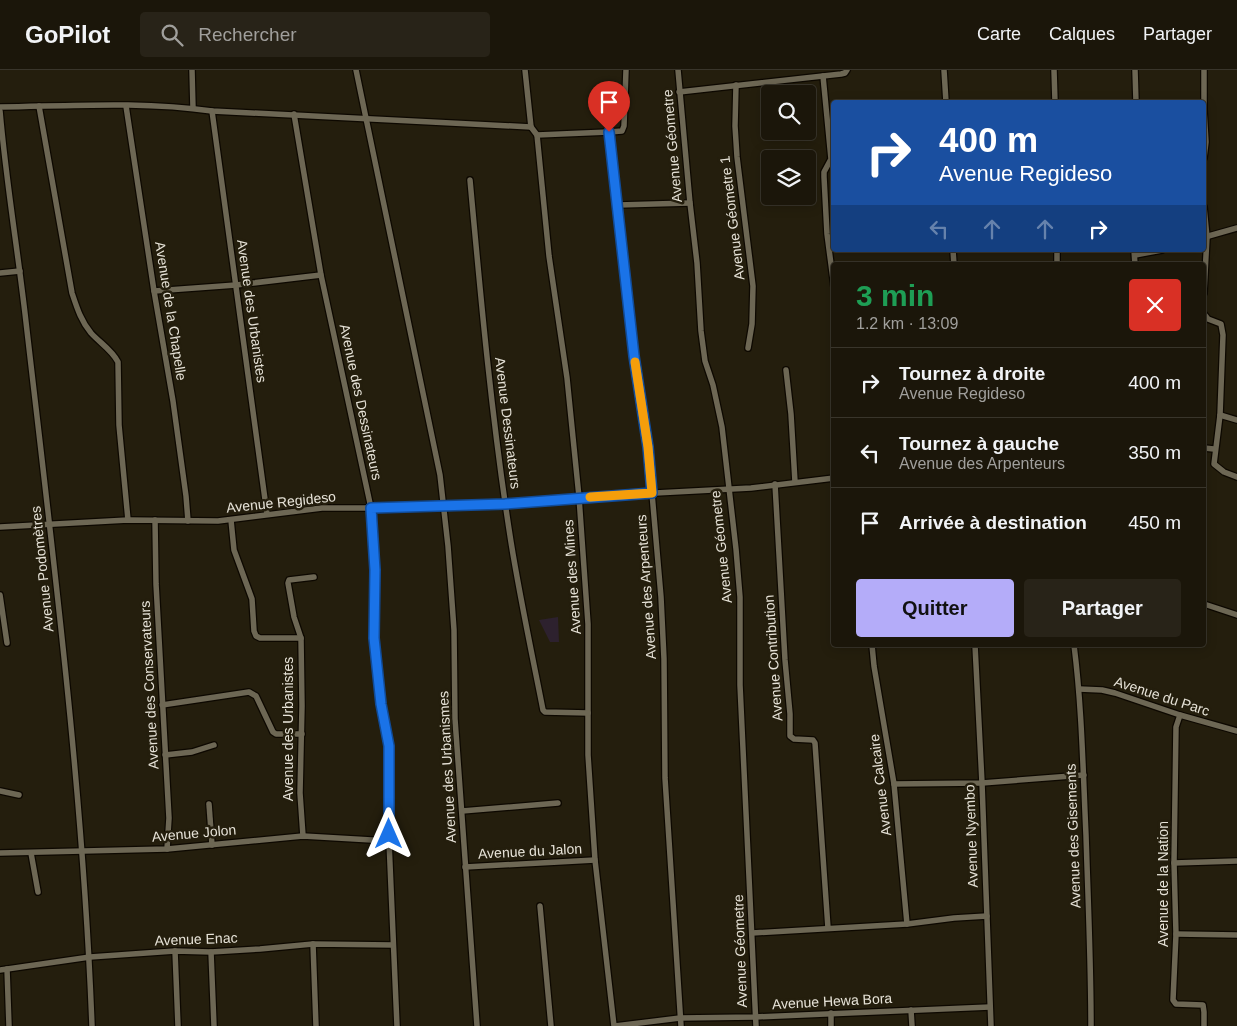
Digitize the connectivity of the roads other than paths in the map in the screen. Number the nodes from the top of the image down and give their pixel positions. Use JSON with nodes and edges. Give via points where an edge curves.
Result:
{"nodes":[{"id":1,"x":192,"y":70,"type":"edge"},
{"id":2,"x":356,"y":70,"type":"edge"},
{"id":3,"x":526,"y":70,"type":"edge"},
{"id":4,"x":626,"y":70,"type":"edge"},
{"id":5,"x":678,"y":70,"type":"edge"},
{"id":6,"x":944,"y":70,"type":"edge"},
{"id":7,"x":1054,"y":70,"type":"edge"},
{"id":8,"x":1135,"y":70,"type":"edge"},
{"id":9,"x":1204,"y":70,"type":"edge"},
{"id":10,"x":846,"y":71,"type":"edge"},
{"id":11,"x":823,"y":76,"type":"junction"},
{"id":12,"x":736,"y":85,"type":"junction"},
{"id":13,"x":679,"y":92,"type":"junction"},
{"id":14,"x":946,"y":100,"type":"edge"},
{"id":15,"x":1055,"y":100,"type":"edge"},
{"id":16,"x":1136,"y":100,"type":"edge"},
{"id":17,"x":1204,"y":100,"type":"edge"},
{"id":18,"x":38,"y":106,"type":"junction"},
{"id":19,"x":126,"y":106,"type":"junction"},
{"id":20,"x":0,"y":107,"type":"edge"},
{"id":21,"x":193,"y":108,"type":"junction"},
{"id":22,"x":0,"y":111,"type":"edge"},
{"id":23,"x":212,"y":111,"type":"junction"},
{"id":24,"x":294,"y":114,"type":"junction"},
{"id":25,"x":365,"y":118,"type":"junction"},
{"id":26,"x":531,"y":127,"type":"junction"},
{"id":27,"x":609,"y":132,"type":"junction"},
{"id":28,"x":538,"y":135,"type":"junction"},
{"id":29,"x":831,"y":158,"type":"edge"},
{"id":30,"x":831,"y":164,"type":"edge"},
{"id":31,"x":470,"y":180,"type":"dead end"},
{"id":32,"x":690,"y":203,"type":"junction"},
{"id":33,"x":618,"y":205,"type":"junction"},
{"id":34,"x":1237,"y":228,"type":"edge"},
{"id":35,"x":831,"y":234,"type":"edge"},
{"id":36,"x":1206,"y":237,"type":"edge"},
{"id":37,"x":20,"y":271,"type":"junction"},
{"id":38,"x":0,"y":273,"type":"edge"},
{"id":39,"x":321,"y":275,"type":"junction"},
{"id":40,"x":236,"y":285,"type":"junction"},
{"id":41,"x":154,"y":292,"type":"junction"},
{"id":42,"x":1206,"y":316,"type":"edge"},
{"id":43,"x":748,"y":348,"type":"dead end"},
{"id":44,"x":786,"y":370,"type":"dead end"},
{"id":45,"x":1220,"y":415,"type":"junction"},
{"id":46,"x":1237,"y":420,"type":"edge"},
{"id":47,"x":1206,"y":448,"type":"edge"},
{"id":48,"x":1214,"y":449,"type":"junction"},
{"id":49,"x":1237,"y":477,"type":"edge"},
{"id":50,"x":831,"y":478,"type":"edge"},
{"id":51,"x":794,"y":482,"type":"junction"},
{"id":52,"x":775,"y":484,"type":"junction"},
{"id":53,"x":728,"y":489,"type":"junction"},
{"id":54,"x":652,"y":493,"type":"junction"},
{"id":55,"x":579,"y":497,"type":"junction"},
{"id":56,"x":505,"y":504,"type":"junction"},
{"id":57,"x":443,"y":506,"type":"junction"},
{"id":58,"x":371,"y":508,"type":"junction"},
{"id":59,"x":267,"y":514,"type":"junction"},
{"id":60,"x":128,"y":520,"type":"junction"},
{"id":61,"x":155,"y":520,"type":"junction"},
{"id":62,"x":230,"y":520,"type":"junction"},
{"id":63,"x":188,"y":521,"type":"junction"},
{"id":64,"x":50,"y":524,"type":"junction"},
{"id":65,"x":0,"y":527,"type":"edge"},
{"id":66,"x":314,"y":577,"type":"dead end"},
{"id":67,"x":0,"y":595,"type":"edge"},
{"id":68,"x":1206,"y":605,"type":"edge"},
{"id":69,"x":1237,"y":615,"type":"edge"},
{"id":70,"x":301,"y":638,"type":"junction"},
{"id":71,"x":7,"y":643,"type":"dead end"},
{"id":72,"x":872,"y":647,"type":"edge"},
{"id":73,"x":975,"y":647,"type":"edge"},
{"id":74,"x":1074,"y":647,"type":"edge"},
{"id":75,"x":1079,"y":689,"type":"junction"},
{"id":76,"x":162,"y":705,"type":"junction"},
{"id":77,"x":588,"y":713,"type":"junction"},
{"id":78,"x":1180,"y":715,"type":"junction"},
{"id":79,"x":1237,"y":731,"type":"edge"},
{"id":80,"x":302,"y":734,"type":"junction"},
{"id":81,"x":214,"y":745,"type":"dead end"},
{"id":82,"x":165,"y":754,"type":"junction"},
{"id":83,"x":1084,"y":775,"type":"junction"},
{"id":84,"x":982,"y":783,"type":"junction"},
{"id":85,"x":894,"y":784,"type":"junction"},
{"id":86,"x":0,"y":791,"type":"edge"},
{"id":87,"x":19,"y":795,"type":"dead end"},
{"id":88,"x":558,"y":803,"type":"dead end"},
{"id":89,"x":209,"y":804,"type":"dead end"},
{"id":90,"x":462,"y":811,"type":"junction"},
{"id":91,"x":303,"y":836,"type":"junction"},
{"id":92,"x":389,"y":841,"type":"junction"},
{"id":93,"x":212,"y":845,"type":"junction"},
{"id":94,"x":167,"y":849,"type":"junction"},
{"id":95,"x":83,"y":852,"type":"junction"},
{"id":96,"x":0,"y":853,"type":"edge"},
{"id":97,"x":31,"y":853,"type":"junction"},
{"id":98,"x":595,"y":860,"type":"junction"},
{"id":99,"x":1237,"y":861,"type":"edge"},
{"id":100,"x":1174,"y":863,"type":"junction"},
{"id":101,"x":465,"y":867,"type":"junction"},
{"id":102,"x":38,"y":892,"type":"dead end"},
{"id":103,"x":540,"y":906,"type":"dead end"},
{"id":104,"x":987,"y":916,"type":"junction"},
{"id":105,"x":907,"y":924,"type":"junction"},
{"id":106,"x":828,"y":928,"type":"junction"},
{"id":107,"x":752,"y":933,"type":"junction"},
{"id":108,"x":1176,"y":934,"type":"junction"},
{"id":109,"x":1237,"y":935,"type":"edge"},
{"id":110,"x":313,"y":944,"type":"junction"},
{"id":111,"x":393,"y":945,"type":"junction"},
{"id":112,"x":175,"y":951,"type":"junction"},
{"id":113,"x":211,"y":952,"type":"junction"},
{"id":114,"x":90,"y":956,"type":"junction"},
{"id":115,"x":3,"y":970,"type":"edge"},
{"id":116,"x":990,"y":1007,"type":"junction"},
{"id":117,"x":911,"y":1010,"type":"junction"},
{"id":118,"x":830,"y":1013,"type":"junction"},
{"id":119,"x":755,"y":1017,"type":"junction"},
{"id":120,"x":680,"y":1018,"type":"junction"},
{"id":121,"x":9,"y":1026,"type":"edge"},
{"id":122,"x":92,"y":1026,"type":"edge"},
{"id":123,"x":178,"y":1026,"type":"edge"},
{"id":124,"x":214,"y":1026,"type":"edge"},
{"id":125,"x":316,"y":1026,"type":"edge"},
{"id":126,"x":397,"y":1026,"type":"edge"},
{"id":127,"x":477,"y":1026,"type":"edge"},
{"id":128,"x":551,"y":1026,"type":"edge"},
{"id":129,"x":614,"y":1026,"type":"edge"},
{"id":130,"x":681,"y":1026,"type":"edge"},
{"id":131,"x":756,"y":1026,"type":"edge"},
{"id":132,"x":831,"y":1026,"type":"edge"},
{"id":133,"x":912,"y":1026,"type":"edge"},
{"id":134,"x":992,"y":1026,"type":"edge"},
{"id":135,"x":1092,"y":1026,"type":"edge"},
{"id":136,"x":1204,"y":1026,"type":"edge"}],
"edges":[{"from":1,"to":21,"type":"street"},
{"from":2,"to":25,"type":"street"},
{"from":3,"to":26,"type":"street"},
{"from":4,"to":27,"type":"street","via":[[624,126],[622,131]]},
{"from":5,"to":13,"type":"street","name":"Avenue Géometre"},
{"from":6,"to":14,"type":"street"},
{"from":7,"to":15,"type":"street"},
{"from":8,"to":16,"type":"street"},
{"from":9,"to":17,"type":"street"},
{"from":10,"to":11,"type":"street"},
{"from":11,"to":12,"type":"street"},
{"from":11,"to":29,"type":"street"},
{"from":12,"to":13,"type":"street"},
{"from":12,"to":43,"type":"street","name":"Avenue Géometre 1","via":[[737,157],[753,286]]},
{"from":13,"to":32,"type":"street","name":"Avenue Géometre"},
{"from":18,"to":19,"type":"street"},
{"from":18,"to":20,"type":"street"},
{"from":18,"to":60,"type":"street","via":[[70,282],[81,319],[118,362]]},
{"from":19,"to":21,"type":"street"},
{"from":19,"to":41,"type":"street","name":"Avenue de la Chapelle"},
{"from":21,"to":23,"type":"street"},
{"from":22,"to":37,"type":"street","name":"Avenue Podomètres"},
{"from":23,"to":24,"type":"street"},
{"from":23,"to":40,"type":"street","name":"Avenue des Urbanistes"},
{"from":24,"to":25,"type":"street"},
{"from":24,"to":39,"type":"street","name":"Avenue des Dessinateurs"},
{"from":25,"to":26,"type":"street"},
{"from":25,"to":57,"type":"street"},
{"from":26,"to":28,"type":"street"},
{"from":27,"to":28,"type":"street"},
{"from":27,"to":33,"type":"street","name":"Avenue des Arpenteurs"},
{"from":28,"to":55,"type":"street","name":"Avenue des Mines","via":[[549,256],[567,378]]},
{"from":30,"to":35,"type":"street","via":[[824,172]]},
{"from":31,"to":56,"type":"street","name":"Avenue Dessinateurs","via":[[487,364]]},
{"from":32,"to":33,"type":"street"},
{"from":32,"to":53,"type":"street","name":"Avenue Géometre","via":[[703,346],[720,416]]},
{"from":33,"to":54,"type":"street","name":"Avenue des Arpenteurs"},
{"from":34,"to":36,"type":"street"},
{"from":37,"to":38,"type":"street"},
{"from":37,"to":64,"type":"street","name":"Avenue Podomètres"},
{"from":39,"to":40,"type":"street"},
{"from":39,"to":58,"type":"street","name":"Avenue des Dessinateurs"},
{"from":40,"to":41,"type":"street"},
{"from":40,"to":59,"type":"street","name":"Avenue des Urbanistes"},
{"from":41,"to":63,"type":"street","name":"Avenue de la Chapelle","via":[[173,401]]},
{"from":42,"to":45,"type":"street","via":[[1220,323],[1222,328]]},
{"from":44,"to":51,"type":"street"},
{"from":45,"to":46,"type":"street"},
{"from":45,"to":48,"type":"street"},
{"from":47,"to":48,"type":"street"},
{"from":48,"to":49,"type":"street","via":[[1214,466]]},
{"from":50,"to":51,"type":"street","name":"Avenue Regideso"},
{"from":51,"to":52,"type":"street","name":"Avenue Regideso"},
{"from":52,"to":53,"type":"street","name":"Avenue Regideso"},
{"from":52,"to":106,"type":"street","name":"Avenue Contribution","via":[[790,735],[792,739],[810,739],[815,743]]},
{"from":53,"to":54,"type":"street","name":"Avenue Regideso"},
{"from":53,"to":107,"type":"street","name":"Avenue Géometre","via":[[740,597],[740,685]]},
{"from":54,"to":55,"type":"street","name":"Avenue Regideso"},
{"from":54,"to":120,"type":"street","name":"Avenue des Arpenteurs","via":[[663,621],[665,778]]},
{"from":55,"to":56,"type":"street","name":"Avenue Regideso"},
{"from":55,"to":77,"type":"street","name":"Avenue des Mines","via":[[588,624]]},
{"from":56,"to":57,"type":"street","name":"Avenue Regideso"},
{"from":56,"to":77,"type":"street","name":"Avenue Dessinateurs","via":[[524,619],[544,710],[548,713]]},
{"from":57,"to":58,"type":"street","name":"Avenue Regideso"},
{"from":57,"to":90,"type":"street","name":"Avenue des Urbanismes","via":[[454,630],[455,719]]},
{"from":58,"to":59,"type":"street","name":"Avenue Regideso","via":[[336,507]]},
{"from":58,"to":92,"type":"street","name":"Avenue des Dessinateurs","via":[[375,570],[374,638],[389,746]]},
{"from":59,"to":62,"type":"street","name":"Avenue Regideso"},
{"from":60,"to":61,"type":"street","name":"Avenue Regideso"},
{"from":60,"to":64,"type":"street","name":"Avenue Regideso"},
{"from":61,"to":63,"type":"street","name":"Avenue Regideso"},
{"from":61,"to":76,"type":"street","name":"Avenue des Conservateurs"},
{"from":62,"to":63,"type":"street","name":"Avenue Regideso"},
{"from":62,"to":70,"type":"street","name":"Avenue des Urbanistes","via":[[234,550],[252,599],[255,634],[260,638]]},
{"from":64,"to":65,"type":"street","name":"Avenue Regideso"},
{"from":64,"to":95,"type":"street","name":"Avenue Podomètres"},
{"from":66,"to":70,"type":"street","via":[[289,580],[288,583]]},
{"from":67,"to":71,"type":"street"},
{"from":68,"to":69,"type":"street"},
{"from":70,"to":80,"type":"street","name":"Avenue des Urbanistes"},
{"from":72,"to":85,"type":"street","name":"Avenue Calcaire"},
{"from":73,"to":84,"type":"street","name":"Avenue Nyembo"},
{"from":74,"to":75,"type":"street","name":"Avenue des Gisements"},
{"from":75,"to":78,"type":"street","name":"Avenue du Parc","via":[[1115,692]]},
{"from":75,"to":83,"type":"street","name":"Avenue des Gisements"},
{"from":76,"to":80,"type":"street","via":[[249,692],[256,696],[272,732]]},
{"from":76,"to":82,"type":"street","name":"Avenue des Conservateurs"},
{"from":77,"to":98,"type":"street","name":"Avenue des Mines"},
{"from":78,"to":79,"type":"street","name":"Avenue du Parc"},
{"from":78,"to":100,"type":"street","name":"Avenue de la Nation","via":[[1176,727]]},
{"from":80,"to":91,"type":"street","name":"Avenue des Urbanistes","via":[[300,793]]},
{"from":81,"to":82,"type":"street","via":[[192,752]]},
{"from":82,"to":94,"type":"street","name":"Avenue des Conservateurs"},
{"from":83,"to":84,"type":"street"},
{"from":83,"to":135,"type":"street","name":"Avenue des Gisements"},
{"from":84,"to":85,"type":"street"},
{"from":84,"to":104,"type":"street","name":"Avenue Nyembo"},
{"from":85,"to":105,"type":"street","name":"Avenue Calcaire"},
{"from":86,"to":87,"type":"street"},
{"from":88,"to":90,"type":"street"},
{"from":89,"to":93,"type":"street"},
{"from":90,"to":101,"type":"street","name":"Avenue des Urbanismes"},
{"from":91,"to":92,"type":"street","name":"Avenue Jolon"},
{"from":91,"to":93,"type":"street","name":"Avenue Jolon"},
{"from":92,"to":111,"type":"street","name":"Avenue des Dessinateurs"},
{"from":93,"to":94,"type":"street","name":"Avenue Jolon"},
{"from":94,"to":95,"type":"street","name":"Avenue Jolon"},
{"from":95,"to":97,"type":"street","name":"Avenue Jolon"},
{"from":95,"to":114,"type":"street","name":"Avenue Podomètres"},
{"from":96,"to":97,"type":"street","name":"Avenue Jolon"},
{"from":97,"to":102,"type":"street"},
{"from":98,"to":101,"type":"street","name":"Avenue du Jalon"},
{"from":98,"to":129,"type":"street","name":"Avenue des Mines"},
{"from":99,"to":100,"type":"street"},
{"from":100,"to":108,"type":"street","name":"Avenue de la Nation"},
{"from":101,"to":127,"type":"street","name":"Avenue des Urbanismes"},
{"from":103,"to":128,"type":"street"},
{"from":104,"to":105,"type":"street"},
{"from":104,"to":116,"type":"street","name":"Avenue Nyembo"},
{"from":105,"to":106,"type":"street"},
{"from":106,"to":107,"type":"street"},
{"from":107,"to":119,"type":"street","name":"Avenue Géometre"},
{"from":108,"to":109,"type":"street"},
{"from":108,"to":136,"type":"street","name":"Avenue de la Nation","via":[[1173,1002],[1203,1005]]},
{"from":110,"to":111,"type":"street","name":"Avenue Enac"},
{"from":110,"to":113,"type":"street","name":"Avenue Enac"},
{"from":110,"to":125,"type":"street"},
{"from":111,"to":126,"type":"street","name":"Avenue des Dessinateurs"},
{"from":112,"to":113,"type":"street","name":"Avenue Enac"},
{"from":112,"to":114,"type":"street","name":"Avenue Enac"},
{"from":112,"to":123,"type":"street"},
{"from":113,"to":124,"type":"street"},
{"from":114,"to":115,"type":"street","name":"Avenue Enac"},
{"from":114,"to":122,"type":"street","name":"Avenue Podomètres"},
{"from":115,"to":121,"type":"street"},
{"from":116,"to":117,"type":"street","name":"Avenue Hewa Bora"},
{"from":116,"to":134,"type":"street","name":"Avenue Nyembo"},
{"from":117,"to":118,"type":"street","name":"Avenue Hewa Bora"},
{"from":117,"to":133,"type":"street"},
{"from":118,"to":119,"type":"street","name":"Avenue Hewa Bora"},
{"from":118,"to":132,"type":"street"},
{"from":119,"to":120,"type":"street","name":"Avenue Hewa Bora"},
{"from":119,"to":131,"type":"street","name":"Avenue Géometre"},
{"from":120,"to":129,"type":"street","name":"Avenue Hewa Bora"},
{"from":120,"to":130,"type":"street","name":"Avenue des Arpenteurs"}]}
